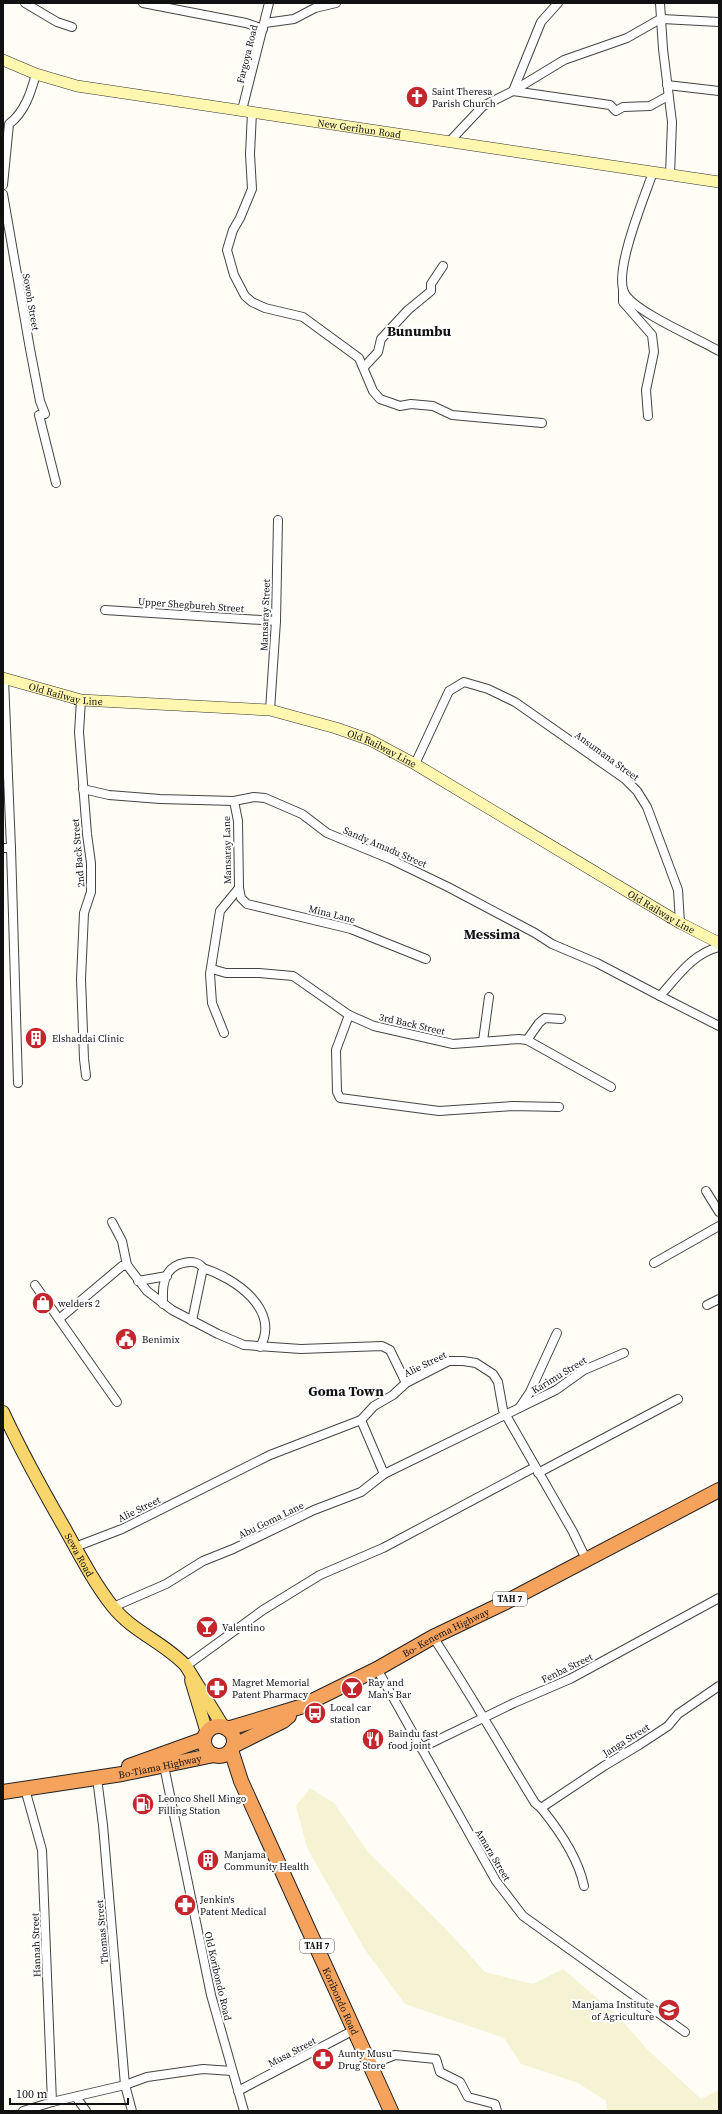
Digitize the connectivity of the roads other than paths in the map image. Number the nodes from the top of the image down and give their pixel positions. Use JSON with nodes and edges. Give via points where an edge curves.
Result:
{"nodes":[{"id":1,"x":25,"y":3,"type":"edge"},
{"id":2,"x":143,"y":3,"type":"edge"},
{"id":3,"x":269,"y":3,"type":"edge"},
{"id":4,"x":336,"y":3,"type":"edge"},
{"id":5,"x":558,"y":3,"type":"edge"},
{"id":6,"x":660,"y":3,"type":"edge"},
{"id":7,"x":156,"y":4,"type":"edge"},
{"id":8,"x":662,"y":19,"type":"junction"},
{"id":9,"x":719,"y":22,"type":"edge"},
{"id":10,"x":264,"y":26,"type":"junction"},
{"id":11,"x":72,"y":27,"type":"dead end"},
{"id":12,"x":3,"y":60,"type":"edge"},
{"id":13,"x":36,"y":74,"type":"junction"},
{"id":14,"x":667,"y":85,"type":"junction"},
{"id":15,"x":513,"y":91,"type":"junction"},
{"id":16,"x":719,"y":91,"type":"edge"},
{"id":17,"x":668,"y":96,"type":"junction"},
{"id":18,"x":247,"y":111,"type":"junction"},
{"id":19,"x":6,"y":124,"type":"edge"},
{"id":20,"x":450,"y":141,"type":"junction"},
{"id":21,"x":653,"y":172,"type":"junction"},
{"id":22,"x":670,"y":175,"type":"junction"},
{"id":23,"x":719,"y":182,"type":"edge"},
{"id":24,"x":3,"y":185,"type":"edge"},
{"id":25,"x":3,"y":194,"type":"edge"},
{"id":26,"x":6,"y":238,"type":"edge"},
{"id":27,"x":443,"y":266,"type":"dead end"},
{"id":28,"x":622,"y":282,"type":"junction"},
{"id":29,"x":719,"y":351,"type":"edge"},
{"id":30,"x":364,"y":367,"type":"junction"},
{"id":31,"x":648,"y":416,"type":"dead end"},
{"id":32,"x":542,"y":423,"type":"dead end"},
{"id":33,"x":56,"y":483,"type":"dead end"},
{"id":34,"x":278,"y":520,"type":"dead end"},
{"id":35,"x":106,"y":610,"type":"dead end"},
{"id":36,"x":276,"y":621,"type":"junction"},
{"id":37,"x":4,"y":678,"type":"edge"},
{"id":38,"x":81,"y":700,"type":"junction"},
{"id":39,"x":270,"y":710,"type":"junction"},
{"id":40,"x":415,"y":764,"type":"junction"},
{"id":41,"x":6,"y":789,"type":"edge"},
{"id":42,"x":84,"y":789,"type":"junction"},
{"id":43,"x":234,"y":801,"type":"junction"},
{"id":44,"x":7,"y":848,"type":"edge"},
{"id":45,"x":238,"y":888,"type":"junction"},
{"id":46,"x":680,"y":922,"type":"junction"},
{"id":47,"x":719,"y":943,"type":"edge"},
{"id":48,"x":719,"y":947,"type":"edge"},
{"id":49,"x":426,"y":959,"type":"dead end"},
{"id":50,"x":212,"y":969,"type":"junction"},
{"id":51,"x":660,"y":996,"type":"junction"},
{"id":52,"x":489,"y":997,"type":"dead end"},
{"id":53,"x":349,"y":1015,"type":"junction"},
{"id":54,"x":560,"y":1019,"type":"dead end"},
{"id":55,"x":719,"y":1026,"type":"edge"},
{"id":56,"x":224,"y":1033,"type":"dead end"},
{"id":57,"x":527,"y":1040,"type":"junction"},
{"id":58,"x":483,"y":1041,"type":"junction"},
{"id":59,"x":86,"y":1076,"type":"dead end"},
{"id":60,"x":18,"y":1083,"type":"dead end"},
{"id":61,"x":611,"y":1087,"type":"dead end"},
{"id":62,"x":559,"y":1107,"type":"dead end"},
{"id":63,"x":706,"y":1191,"type":"dead end"},
{"id":64,"x":719,"y":1212,"type":"edge"},
{"id":65,"x":112,"y":1222,"type":"dead end"},
{"id":66,"x":719,"y":1226,"type":"edge"},
{"id":67,"x":654,"y":1263,"type":"dead end"},
{"id":68,"x":127,"y":1265,"type":"junction"},
{"id":69,"x":203,"y":1268,"type":"junction"},
{"id":70,"x":167,"y":1276,"type":"junction"},
{"id":71,"x":138,"y":1281,"type":"junction"},
{"id":72,"x":35,"y":1285,"type":"dead end"},
{"id":73,"x":719,"y":1299,"type":"edge"},
{"id":74,"x":163,"y":1304,"type":"junction"},
{"id":75,"x":707,"y":1305,"type":"dead end"},
{"id":76,"x":59,"y":1319,"type":"junction"},
{"id":77,"x":192,"y":1321,"type":"junction"},
{"id":78,"x":557,"y":1333,"type":"dead end"},
{"id":79,"x":260,"y":1347,"type":"junction"},
{"id":80,"x":624,"y":1353,"type":"dead end"},
{"id":81,"x":406,"y":1383,"type":"junction"},
{"id":82,"x":678,"y":1399,"type":"dead end"},
{"id":83,"x":117,"y":1402,"type":"dead end"},
{"id":84,"x":519,"y":1409,"type":"junction"},
{"id":85,"x":3,"y":1412,"type":"edge"},
{"id":86,"x":506,"y":1416,"type":"junction"},
{"id":87,"x":361,"y":1420,"type":"junction"},
{"id":88,"x":536,"y":1470,"type":"junction"},
{"id":89,"x":384,"y":1474,"type":"junction"},
{"id":90,"x":719,"y":1490,"type":"edge"},
{"id":91,"x":75,"y":1547,"type":"junction"},
{"id":92,"x":586,"y":1559,"type":"junction"},
{"id":93,"x":719,"y":1598,"type":"edge"},
{"id":94,"x":113,"y":1607,"type":"junction"},
{"id":95,"x":434,"y":1637,"type":"junction"},
{"id":96,"x":187,"y":1668,"type":"junction"},
{"id":97,"x":377,"y":1669,"type":"junction"},
{"id":98,"x":719,"y":1686,"type":"edge"},
{"id":99,"x":300,"y":1707,"type":"junction"},
{"id":100,"x":483,"y":1718,"type":"junction"},
{"id":101,"x":226,"y":1728,"type":"junction"},
{"id":102,"x":205,"y":1736,"type":"junction"},
{"id":103,"x":421,"y":1748,"type":"junction"},
{"id":104,"x":225,"y":1752,"type":"junction"},
{"id":105,"x":164,"y":1766,"type":"junction"},
{"id":106,"x":101,"y":1777,"type":"junction"},
{"id":107,"x":25,"y":1789,"type":"junction"},
{"id":108,"x":3,"y":1792,"type":"edge"},
{"id":109,"x":541,"y":1808,"type":"junction"},
{"id":110,"x":584,"y":1886,"type":"dead end"},
{"id":111,"x":354,"y":2030,"type":"junction"},
{"id":112,"x":685,"y":2032,"type":"dead end"},
{"id":113,"x":370,"y":2065,"type":"junction"},
{"id":114,"x":232,"y":2071,"type":"junction"},
{"id":115,"x":125,"y":2085,"type":"junction"},
{"id":116,"x":238,"y":2091,"type":"junction"},
{"id":117,"x":76,"y":2097,"type":"junction"},
{"id":118,"x":52,"y":2102,"type":"junction"},
{"id":119,"x":242,"y":2110,"type":"edge"},
{"id":120,"x":23,"y":2111,"type":"edge"},
{"id":121,"x":86,"y":2111,"type":"edge"},
{"id":122,"x":132,"y":2111,"type":"edge"},
{"id":123,"x":391,"y":2111,"type":"edge"},
{"id":124,"x":497,"y":2111,"type":"edge"}],
"edges":[{"from":1,"to":11,"type":"street","via":[[57,22]]},
{"from":2,"to":7,"type":"street"},
{"from":3,"to":10,"type":"street","name":"Fargoya Road"},
{"from":4,"to":10,"type":"street","via":[[315,8],[294,19]]},
{"from":5,"to":15,"type":"street","via":[[541,22]]},
{"from":6,"to":8,"type":"street"},
{"from":7,"to":10,"type":"street"},
{"from":8,"to":9,"type":"street"},
{"from":8,"to":14,"type":"street"},
{"from":8,"to":15,"type":"street","via":[[627,38],[564,60]]},
{"from":10,"to":18,"type":"street","name":"Fargoya Road"},
{"from":12,"to":13,"type":"street","name":"New Gerihun Road"},
{"from":13,"to":18,"type":"street","name":"New Gerihun Road","via":[[77,86]]},
{"from":13,"to":19,"type":"street","via":[[29,99],[16,120]]},
{"from":14,"to":16,"type":"street"},
{"from":14,"to":17,"type":"street"},
{"from":15,"to":17,"type":"street","via":[[610,105],[616,111],[623,107],[650,106]]},
{"from":15,"to":20,"type":"street","via":[[483,106]]},
{"from":17,"to":22,"type":"street","via":[[673,142]]},
{"from":18,"to":20,"type":"street","name":"New Gerihun Road"},
{"from":18,"to":30,"type":"street","name":"Fargoya Road","via":[[252,189],[232,230],[227,250],[234,274],[245,296],[252,302],[265,308],[303,317],[359,358]]},
{"from":19,"to":24,"type":"street"},
{"from":20,"to":21,"type":"street","name":"New Gerihun Road"},
{"from":21,"to":22,"type":"street","name":"New Gerihun Road"},
{"from":21,"to":28,"type":"street","via":[[630,241]]},
{"from":22,"to":23,"type":"street","name":"New Gerihun Road"},
{"from":25,"to":26,"type":"street","name":"Sowoh Street"},
{"from":26,"to":33,"type":"street","name":"Sowoh Street","via":[[45,414],[39,415]]},
{"from":27,"to":30,"type":"street","via":[[431,284],[431,291],[408,310],[381,339],[378,352]]},
{"from":28,"to":29,"type":"street","via":[[624,292],[630,300],[657,319]]},
{"from":28,"to":31,"type":"street","via":[[623,302],[652,335],[654,352],[646,390]]},
{"from":30,"to":32,"type":"street","via":[[373,391],[380,399],[400,406],[433,406],[452,415]]},
{"from":34,"to":36,"type":"street","name":"Mansaray Street"},
{"from":35,"to":36,"type":"street","name":"Upper Shegbureh Street"},
{"from":36,"to":39,"type":"street","name":"Mansaray Street"},
{"from":37,"to":38,"type":"street","name":"Old Railway Line"},
{"from":37,"to":41,"type":"street"},
{"from":38,"to":39,"type":"street","name":"Old Railway Line"},
{"from":38,"to":42,"type":"street","name":"2nd Back Street","via":[[79,732]]},
{"from":39,"to":40,"type":"street","name":"Old Railway Line","via":[[370,740]]},
{"from":40,"to":46,"type":"street","name":"Old Railway Line"},
{"from":40,"to":46,"type":"street","name":"Ansumana Street","via":[[449,691],[464,682],[488,689],[515,702],[625,779],[637,791],[647,807],[678,890]]},
{"from":41,"to":44,"type":"street"},
{"from":42,"to":43,"type":"street","name":"Sandy Amadu Street","via":[[109,795]]},
{"from":42,"to":59,"type":"street","name":"2nd Back Street","via":[[91,863],[91,892],[84,914],[81,978]]},
{"from":43,"to":45,"type":"street","name":"Mansaray Lane","via":[[238,821]]},
{"from":43,"to":51,"type":"street","name":"Sandy Amadu Street","via":[[260,797],[302,814],[327,833],[448,887],[552,944],[597,963]]},
{"from":44,"to":60,"type":"street"},
{"from":45,"to":49,"type":"street","name":"Mina Lane","via":[[241,898],[247,904],[351,929]]},
{"from":45,"to":50,"type":"street","name":"Mansaray Lane","via":[[220,911]]},
{"from":46,"to":47,"type":"street","name":"Old Railway Line"},
{"from":48,"to":51,"type":"street","via":[[704,952],[686,965]]},
{"from":50,"to":53,"type":"street","name":"3rd Back Street","via":[[226,973],[293,976]]},
{"from":50,"to":56,"type":"street","name":"Mansaray Lane","via":[[212,1003]]},
{"from":51,"to":55,"type":"street","name":"Sandy Amadu Street"},
{"from":52,"to":58,"type":"street"},
{"from":53,"to":58,"type":"street","name":"3rd Back Street","via":[[374,1026],[453,1044]]},
{"from":53,"to":62,"type":"street","via":[[336,1050],[337,1092],[340,1098],[439,1110],[512,1106]]},
{"from":54,"to":57,"type":"street","via":[[545,1018]]},
{"from":57,"to":58,"type":"street","name":"3rd Back Street"},
{"from":57,"to":61,"type":"street"},
{"from":63,"to":64,"type":"street"},
{"from":65,"to":68,"type":"street","via":[[122,1241]]},
{"from":66,"to":67,"type":"street"},
{"from":68,"to":71,"type":"street"},
{"from":68,"to":76,"type":"street","via":[[122,1266]]},
{"from":69,"to":70,"type":"street","via":[[195,1261],[186,1262],[169,1270]]},
{"from":69,"to":77,"type":"street"},
{"from":69,"to":79,"type":"street","via":[[244,1289],[251,1297],[266,1326],[265,1339]]},
{"from":70,"to":71,"type":"street"},
{"from":70,"to":74,"type":"street","via":[[162,1286]]},
{"from":71,"to":74,"type":"street"},
{"from":72,"to":76,"type":"street"},
{"from":73,"to":75,"type":"street"},
{"from":74,"to":77,"type":"street"},
{"from":76,"to":83,"type":"street"},
{"from":77,"to":79,"type":"street","via":[[244,1345]]},
{"from":78,"to":84,"type":"street","via":[[530,1392]]},
{"from":79,"to":81,"type":"street","via":[[301,1349],[382,1346],[390,1350]]},
{"from":80,"to":84,"type":"street","name":"Karimu Street","via":[[584,1370],[556,1390]]},
{"from":81,"to":86,"type":"street","name":"Alie Street","via":[[449,1361],[476,1363],[493,1374],[498,1382]]},
{"from":81,"to":87,"type":"street","name":"Alie Street","via":[[393,1396],[374,1406]]},
{"from":82,"to":88,"type":"street"},
{"from":84,"to":86,"type":"street","name":"Karimu Street"},
{"from":85,"to":91,"type":"main road","name":"Sewa Road"},
{"from":86,"to":88,"type":"street","name":"Alie Street"},
{"from":86,"to":89,"type":"street","name":"Abu Goma Lane"},
{"from":87,"to":89,"type":"street"},
{"from":87,"to":91,"type":"street","name":"Alie Street","via":[[270,1455],[122,1529]]},
{"from":88,"to":92,"type":"street","name":"Alie Street"},
{"from":88,"to":96,"type":"street","via":[[383,1548],[320,1576],[263,1610]]},
{"from":89,"to":94,"type":"street","name":"Abu Goma Lane","via":[[361,1492],[314,1510],[233,1550],[203,1561],[166,1584]]},
{"from":90,"to":92,"type":"highway","name":"Bo- Kenema Highway","number":"TAH 7"},
{"from":91,"to":94,"type":"main road","name":"Sewa Road"},
{"from":92,"to":95,"type":"highway","name":"Bo- Kenema Highway","number":"TAH 7"},
{"from":93,"to":100,"type":"street","name":"Fenba Street","via":[[570,1679]]},
{"from":94,"to":96,"type":"main road","name":"Sewa Road","via":[[133,1626],[180,1659]]},
{"from":95,"to":97,"type":"highway","name":"Bo- Kenema Highway","number":"TAH 7"},
{"from":95,"to":100,"type":"street"},
{"from":96,"to":101,"type":"main road","name":"Sewa Road"},
{"from":96,"to":102,"type":"main road"},
{"from":97,"to":99,"type":"highway","name":"Bo- Kenema Highway","number":"TAH 7"},
{"from":97,"to":103,"type":"street","name":"Amara Street"},
{"from":98,"to":109,"type":"street","name":"Janga Street","via":[[678,1714],[668,1726]]},
{"from":99,"to":101,"type":"highway","number":"TAH 7"},
{"from":99,"to":104,"type":"highway","number":"TAH 7","via":[[283,1721]]},
{"from":100,"to":103,"type":"street","name":"Fenba Street"},
{"from":100,"to":109,"type":"street","via":[[535,1803]]},
{"from":101,"to":102,"type":"highway","via":[[214,1728]]},
{"from":101,"to":104,"type":"highway","via":[[233,1736]]},
{"from":102,"to":104,"type":"highway","via":[[206,1748]]},
{"from":102,"to":106,"type":"highway","name":"Bo-Tiama Highway","number":"TAH 7"},
{"from":103,"to":112,"type":"street","name":"Amara Street","via":[[496,1881],[523,1916]]},
{"from":104,"to":105,"type":"highway","name":"Bo-Tiama Highway","number":"TAH 7"},
{"from":104,"to":111,"type":"highway","name":"Koribondo Road","number":"TAH 7","via":[[241,1781]]},
{"from":105,"to":106,"type":"highway","name":"Bo-Tiama Highway","number":"TAH 7"},
{"from":105,"to":114,"type":"street","name":"Old Koribondo Road","via":[[210,1995]]},
{"from":106,"to":107,"type":"highway","name":"Bo-Tiama Highway","number":"TAH 7"},
{"from":106,"to":115,"type":"street","name":"Thomas Street"},
{"from":107,"to":108,"type":"highway","name":"Bo-Tiama Highway","number":"TAH 7"},
{"from":107,"to":118,"type":"street","name":"Hannah Street","via":[[42,1850]]},
{"from":109,"to":110,"type":"street","via":[[572,1855]]},
{"from":111,"to":113,"type":"highway","name":"Koribondo Road","number":"TAH 7"},
{"from":111,"to":116,"type":"street","name":"Musa Street"},
{"from":113,"to":123,"type":"highway","name":"Koribondo Road","number":"TAH 7"},
{"from":113,"to":124,"type":"street","via":[[395,2055],[436,2059],[440,2072],[460,2082],[468,2097],[495,2104]]},
{"from":114,"to":115,"type":"street","via":[[203,2069],[147,2077]]},
{"from":114,"to":116,"type":"street","name":"Old Koribondo Road"},
{"from":115,"to":117,"type":"street"},
{"from":115,"to":122,"type":"street","name":"Thomas Street"},
{"from":116,"to":119,"type":"street","name":"Old Koribondo Road"},
{"from":117,"to":118,"type":"street"},
{"from":117,"to":121,"type":"street"},
{"from":118,"to":120,"type":"street"}]}
